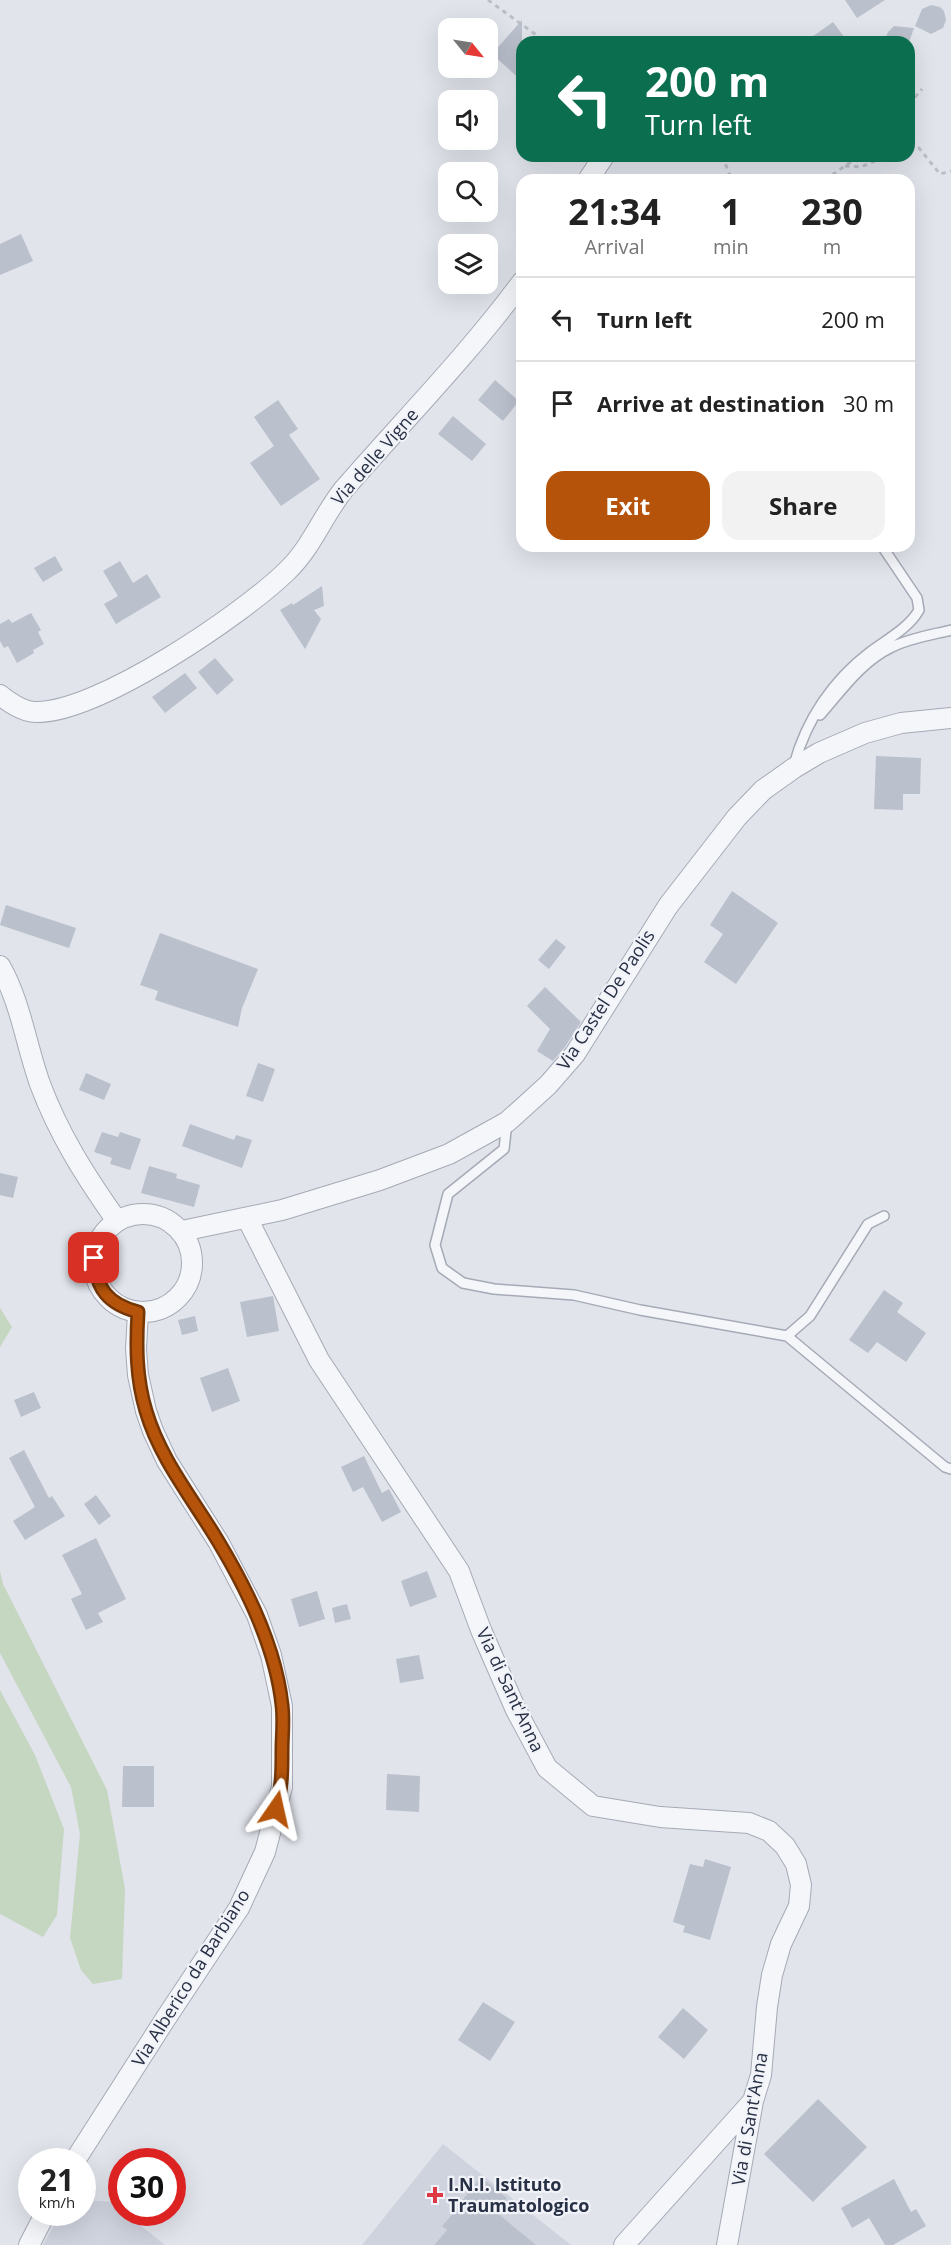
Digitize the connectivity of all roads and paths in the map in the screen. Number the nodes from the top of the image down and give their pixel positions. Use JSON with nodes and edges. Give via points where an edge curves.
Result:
{"nodes":[{"id":1,"x":488,"y":0,"type":"edge"},
{"id":2,"x":538,"y":36,"type":"edge"},
{"id":3,"x":922,"y":89,"type":"dead end"},
{"id":4,"x":915,"y":97,"type":"edge"},
{"id":5,"x":915,"y":148,"type":"edge"},
{"id":6,"x":851,"y":162,"type":"edge"},
{"id":7,"x":873,"y":162,"type":"edge"},
{"id":8,"x":845,"y":166,"type":"junction"},
{"id":9,"x":951,"y":171,"type":"edge"},
{"id":10,"x":834,"y":174,"type":"edge"},
{"id":11,"x":516,"y":290,"type":"edge"},
{"id":12,"x":886,"y":552,"type":"edge"},
{"id":13,"x":951,"y":630,"type":"edge"},
{"id":14,"x":0,"y":695,"type":"edge"},
{"id":15,"x":951,"y":718,"type":"edge"},
{"id":16,"x":807,"y":730,"type":"junction"},
{"id":17,"x":794,"y":768,"type":"junction"},
{"id":18,"x":0,"y":966,"type":"edge"},
{"id":19,"x":507,"y":1122,"type":"junction"},
{"id":20,"x":884,"y":1216,"type":"dead end"},
{"id":21,"x":247,"y":1218,"type":"junction"},
{"id":22,"x":117,"y":1221,"type":"junction"},
{"id":23,"x":182,"y":1231,"type":"junction"},
{"id":24,"x":138,"y":1312,"type":"junction"},
{"id":25,"x":787,"y":1336,"type":"junction"},
{"id":26,"x":951,"y":1468,"type":"edge"},
{"id":27,"x":753,"y":2101,"type":"junction"},
{"id":28,"x":83,"y":2148,"type":"edge"},
{"id":29,"x":39,"y":2226,"type":"edge"},
{"id":30,"x":29,"y":2245,"type":"edge"},
{"id":31,"x":624,"y":2245,"type":"edge"},
{"id":32,"x":727,"y":2245,"type":"edge"}],
"edges":[{"from":1,"to":2,"type":"path"},
{"from":3,"to":4,"type":"path"},
{"from":5,"to":9,"type":"path","via":[[940,174]]},
{"from":6,"to":8,"type":"path"},
{"from":7,"to":8,"type":"path","via":[[861,167]]},
{"from":8,"to":10,"type":"path"},
{"from":11,"to":14,"type":"street","name":"Via delle Vigne","via":[[472,346],[343,490],[305,550],[281,577],[178,652],[134,678],[65,708],[28,710]]},
{"from":12,"to":16,"type":"lane","via":[[917,598],[919,610],[910,622],[840,678]]},
{"from":13,"to":16,"type":"lane","via":[[913,639],[876,656]]},
{"from":15,"to":17,"type":"street","name":"Via Castel De Paolis","via":[[887,726],[827,749]]},
{"from":16,"to":17,"type":"lane"},
{"from":17,"to":19,"type":"street","name":"Via Castel De Paolis","via":[[756,796],[708,853],[663,913],[575,1054]]},
{"from":18,"to":22,"type":"street","via":[[19,1009],[52,1113],[85,1175]]},
{"from":19,"to":21,"type":"street","name":"Via Castel De Paolis","via":[[478,1140],[414,1168]]},
{"from":19,"to":25,"type":"lane","via":[[504,1149],[448,1194],[435,1245],[442,1268],[463,1283],[574,1295],[640,1311]]},
{"from":20,"to":25,"type":"lane","via":[[868,1224],[810,1316]]},
{"from":21,"to":23,"type":"street","name":"Via Castel De Paolis"},
{"from":21,"to":27,"type":"street","name":"Via di Sant'Anna","via":[[319,1360],[459,1571],[516,1710],[547,1768],[593,1806],[660,1817],[749,1823],[769,1832],[785,1846],[796,1864],[801,1885],[799,1906],[772,1975],[761,2075]]},
{"from":22,"to":23,"type":"street","via":[[130,1215],[159,1215]]},
{"from":22,"to":24,"type":"street","via":[[98,1243],[95,1274],[110,1300]]},
{"from":23,"to":24,"type":"street","via":[[193,1262],[182,1294],[170,1305]]},
{"from":24,"to":28,"type":"street","name":"Via Alberico da Barbiano","via":[[138,1375],[153,1431],[167,1461],[219,1543],[256,1615],[271,1655],[282,1706],[282,1787],[265,1852],[239,1908]]},
{"from":25,"to":26,"type":"lane"},
{"from":27,"to":31,"type":"street"},
{"from":27,"to":32,"type":"street","name":"Via di Sant'Anna"},
{"from":29,"to":30,"type":"street"}]}
